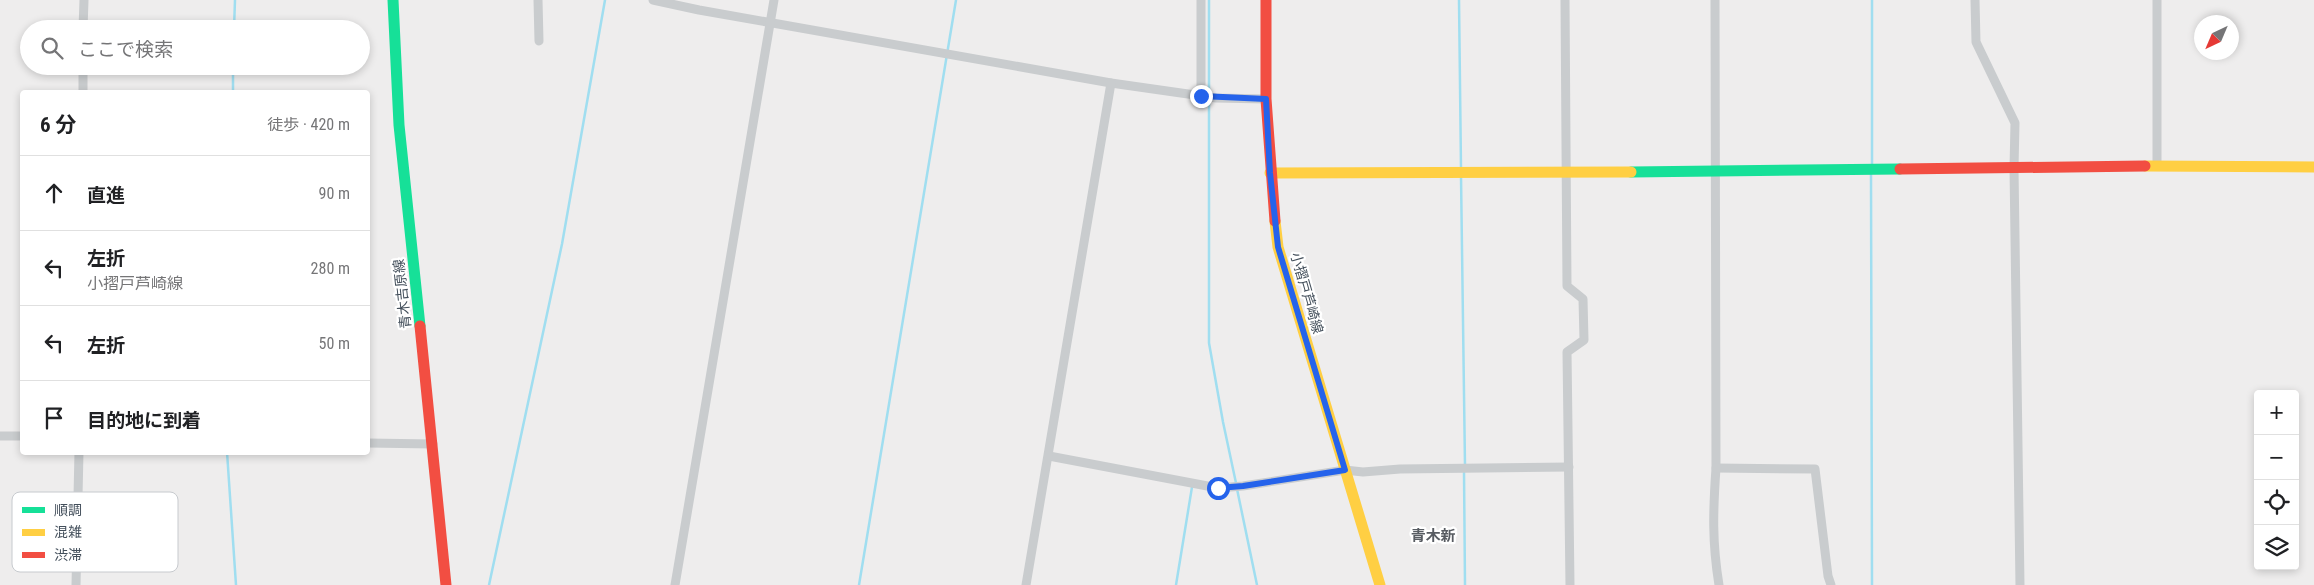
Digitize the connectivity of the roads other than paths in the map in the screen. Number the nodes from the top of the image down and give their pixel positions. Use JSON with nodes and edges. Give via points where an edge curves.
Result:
{"nodes":[{"id":1,"x":84,"y":0,"type":"edge"},
{"id":2,"x":393,"y":0,"type":"edge"},
{"id":3,"x":538,"y":0,"type":"edge"},
{"id":4,"x":652,"y":0,"type":"edge"},
{"id":5,"x":774,"y":0,"type":"edge"},
{"id":6,"x":1201,"y":0,"type":"edge"},
{"id":7,"x":1266,"y":0,"type":"edge"},
{"id":8,"x":1565,"y":0,"type":"edge"},
{"id":9,"x":1715,"y":0,"type":"edge"},
{"id":10,"x":1976,"y":0,"type":"edge"},
{"id":11,"x":2157,"y":0,"type":"edge"},
{"id":12,"x":83,"y":20,"type":"edge"},
{"id":13,"x":772,"y":23,"type":"junction"},
{"id":14,"x":539,"y":41,"type":"dead end"},
{"id":15,"x":83,"y":75,"type":"edge"},
{"id":16,"x":1111,"y":83,"type":"junction"},
{"id":17,"x":82,"y":90,"type":"edge"},
{"id":18,"x":1201,"y":96,"type":"junction"},
{"id":19,"x":1266,"y":99,"type":"junction"},
{"id":20,"x":2157,"y":166,"type":"junction"},
{"id":21,"x":2314,"y":167,"type":"edge"},
{"id":22,"x":2014,"y":168,"type":"junction"},
{"id":23,"x":1716,"y":172,"type":"junction"},
{"id":24,"x":1270,"y":173,"type":"junction"},
{"id":25,"x":1567,"y":173,"type":"junction"},
{"id":26,"x":0,"y":436,"type":"edge"},
{"id":27,"x":20,"y":436,"type":"edge"},
{"id":28,"x":370,"y":443,"type":"edge"},
{"id":29,"x":433,"y":444,"type":"junction"},
{"id":30,"x":79,"y":455,"type":"edge"},
{"id":31,"x":1049,"y":456,"type":"junction"},
{"id":32,"x":1569,"y":467,"type":"junction"},
{"id":33,"x":1716,"y":468,"type":"junction"},
{"id":34,"x":1345,"y":470,"type":"junction"},
{"id":35,"x":78,"y":492,"type":"edge"},
{"id":36,"x":76,"y":572,"type":"edge"},
{"id":37,"x":76,"y":585,"type":"edge"},
{"id":38,"x":446,"y":585,"type":"edge"},
{"id":39,"x":675,"y":585,"type":"edge"},
{"id":40,"x":1026,"y":585,"type":"edge"},
{"id":41,"x":1380,"y":585,"type":"edge"},
{"id":42,"x":1570,"y":585,"type":"edge"},
{"id":43,"x":1719,"y":585,"type":"edge"},
{"id":44,"x":1831,"y":585,"type":"edge"},
{"id":45,"x":2020,"y":585,"type":"edge"}],
"edges":[{"from":1,"to":12,"type":"street"},
{"from":2,"to":29,"type":"main road","name":"青木吉原線","via":[[399,125]]},
{"from":3,"to":14,"type":"street"},
{"from":4,"to":13,"type":"street"},
{"from":5,"to":13,"type":"street"},
{"from":6,"to":18,"type":"street"},
{"from":7,"to":19,"type":"main road","name":"小摺戸芦崎線"},
{"from":8,"to":25,"type":"street"},
{"from":9,"to":23,"type":"street"},
{"from":10,"to":22,"type":"street","via":[[1976,42],[2015,123]]},
{"from":11,"to":20,"type":"street"},
{"from":13,"to":16,"type":"street"},
{"from":13,"to":39,"type":"street"},
{"from":15,"to":17,"type":"street"},
{"from":16,"to":18,"type":"street"},
{"from":16,"to":31,"type":"street"},
{"from":18,"to":19,"type":"street"},
{"from":19,"to":24,"type":"main road","name":"小摺戸芦崎線"},
{"from":20,"to":21,"type":"main road"},
{"from":20,"to":22,"type":"main road"},
{"from":22,"to":23,"type":"main road"},
{"from":22,"to":45,"type":"street"},
{"from":23,"to":25,"type":"main road"},
{"from":23,"to":33,"type":"street"},
{"from":24,"to":25,"type":"main road"},
{"from":24,"to":34,"type":"main road","name":"小摺戸芦崎線","via":[[1278,247]]},
{"from":25,"to":32,"type":"street","via":[[1567,286],[1582,299],[1584,340],[1567,352]]},
{"from":26,"to":27,"type":"street"},
{"from":28,"to":29,"type":"street"},
{"from":29,"to":38,"type":"main road","name":"青木吉原線"},
{"from":30,"to":35,"type":"street"},
{"from":31,"to":34,"type":"street","via":[[1218,488]]},
{"from":31,"to":40,"type":"street"},
{"from":32,"to":34,"type":"street"},
{"from":32,"to":42,"type":"street"},
{"from":33,"to":43,"type":"street","via":[[1712,518]]},
{"from":33,"to":44,"type":"street","via":[[1814,469]]},
{"from":34,"to":41,"type":"main road","name":"小摺戸芦崎線"},
{"from":36,"to":37,"type":"street"}]}
